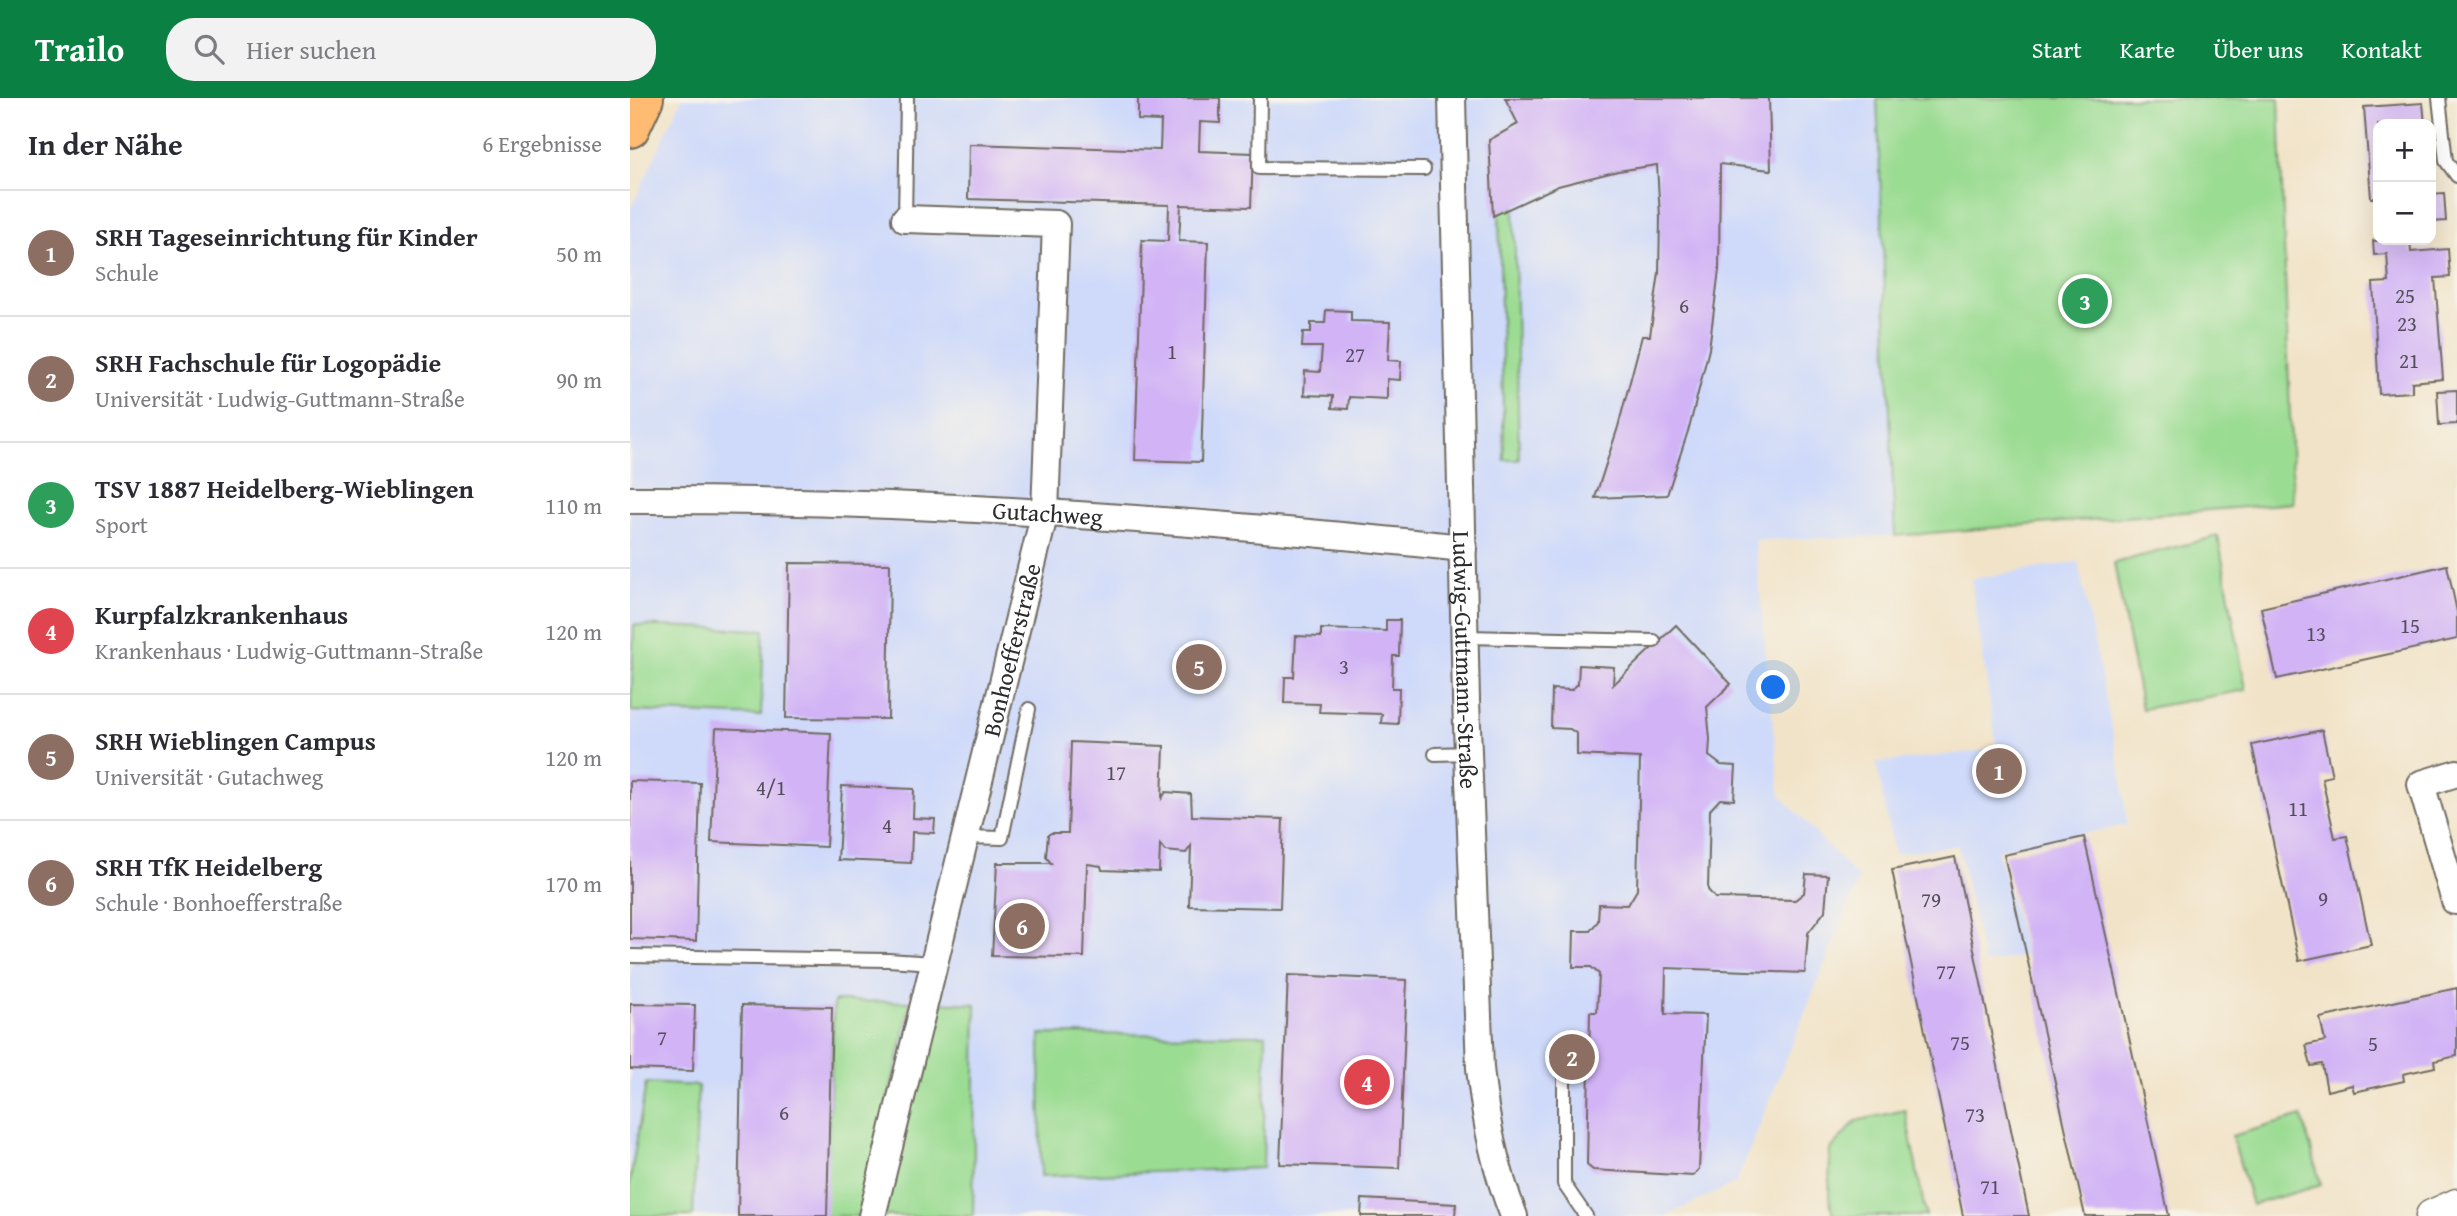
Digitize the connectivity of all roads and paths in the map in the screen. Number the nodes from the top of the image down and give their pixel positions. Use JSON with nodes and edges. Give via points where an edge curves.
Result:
{"nodes":[{"id":1,"x":644,"y":98,"type":"edge"},
{"id":2,"x":907,"y":98,"type":"edge"},
{"id":3,"x":1260,"y":98,"type":"edge"},
{"id":4,"x":1452,"y":98,"type":"edge"},
{"id":5,"x":2439,"y":98,"type":"edge"},
{"id":6,"x":630,"y":128,"type":"edge"},
{"id":7,"x":1423,"y":169,"type":"dead end"},
{"id":8,"x":2457,"y":176,"type":"edge"},
{"id":9,"x":905,"y":219,"type":"joint"},
{"id":10,"x":630,"y":500,"type":"edge"},
{"id":11,"x":1045,"y":513,"type":"junction"},
{"id":12,"x":1463,"y":548,"type":"junction"},
{"id":13,"x":1465,"y":637,"type":"junction"},
{"id":14,"x":1654,"y":641,"type":"dead end"},
{"id":15,"x":1029,"y":709,"type":"dead end"},
{"id":16,"x":1469,"y":753,"type":"junction"},
{"id":17,"x":1435,"y":754,"type":"dead end"},
{"id":18,"x":2457,"y":773,"type":"edge"},
{"id":19,"x":965,"y":836,"type":"junction"},
{"id":20,"x":2457,"y":901,"type":"edge"},
{"id":21,"x":630,"y":956,"type":"edge"},
{"id":22,"x":934,"y":963,"type":"junction"},
{"id":23,"x":1564,"y":1072,"type":"dead end"},
{"id":24,"x":2457,"y":1205,"type":"edge"},
{"id":25,"x":872,"y":1216,"type":"edge"},
{"id":26,"x":1514,"y":1216,"type":"edge"},
{"id":27,"x":1586,"y":1216,"type":"edge"},
{"id":28,"x":2432,"y":1216,"type":"edge"}],
"edges":[{"from":1,"to":6,"type":"highway"},
{"from":2,"to":9,"type":"lane"},
{"from":3,"to":7,"type":"lane","via":[[1259,168]]},
{"from":4,"to":12,"type":"street","name":"Ludwig-Guttmann-Straße"},
{"from":5,"to":8,"type":"lane","via":[[2446,161]]},
{"from":9,"to":11,"type":"street","name":"Bonhoefferstraße","via":[[1056,224]]},
{"from":10,"to":11,"type":"street","name":"Gutachweg","via":[[775,501]]},
{"from":11,"to":12,"type":"street","name":"Gutachweg"},
{"from":11,"to":19,"type":"street","name":"Bonhoefferstraße"},
{"from":12,"to":13,"type":"street","name":"Ludwig-Guttmann-Straße"},
{"from":13,"to":14,"type":"lane"},
{"from":13,"to":16,"type":"street","name":"Ludwig-Guttmann-Straße"},
{"from":15,"to":19,"type":"lane","via":[[1002,838]]},
{"from":16,"to":17,"type":"lane"},
{"from":16,"to":26,"type":"street","name":"Ludwig-Guttmann-Straße","via":[[1482,1088],[1498,1168]]},
{"from":18,"to":20,"type":"street","via":[[2421,784]]},
{"from":19,"to":22,"type":"street","name":"Bonhoefferstraße"},
{"from":21,"to":22,"type":"lane"},
{"from":22,"to":25,"type":"street","name":"Bonhoefferstraße"},
{"from":23,"to":27,"type":"lane","via":[[1564,1184]]},
{"from":24,"to":28,"type":"street"}]}
